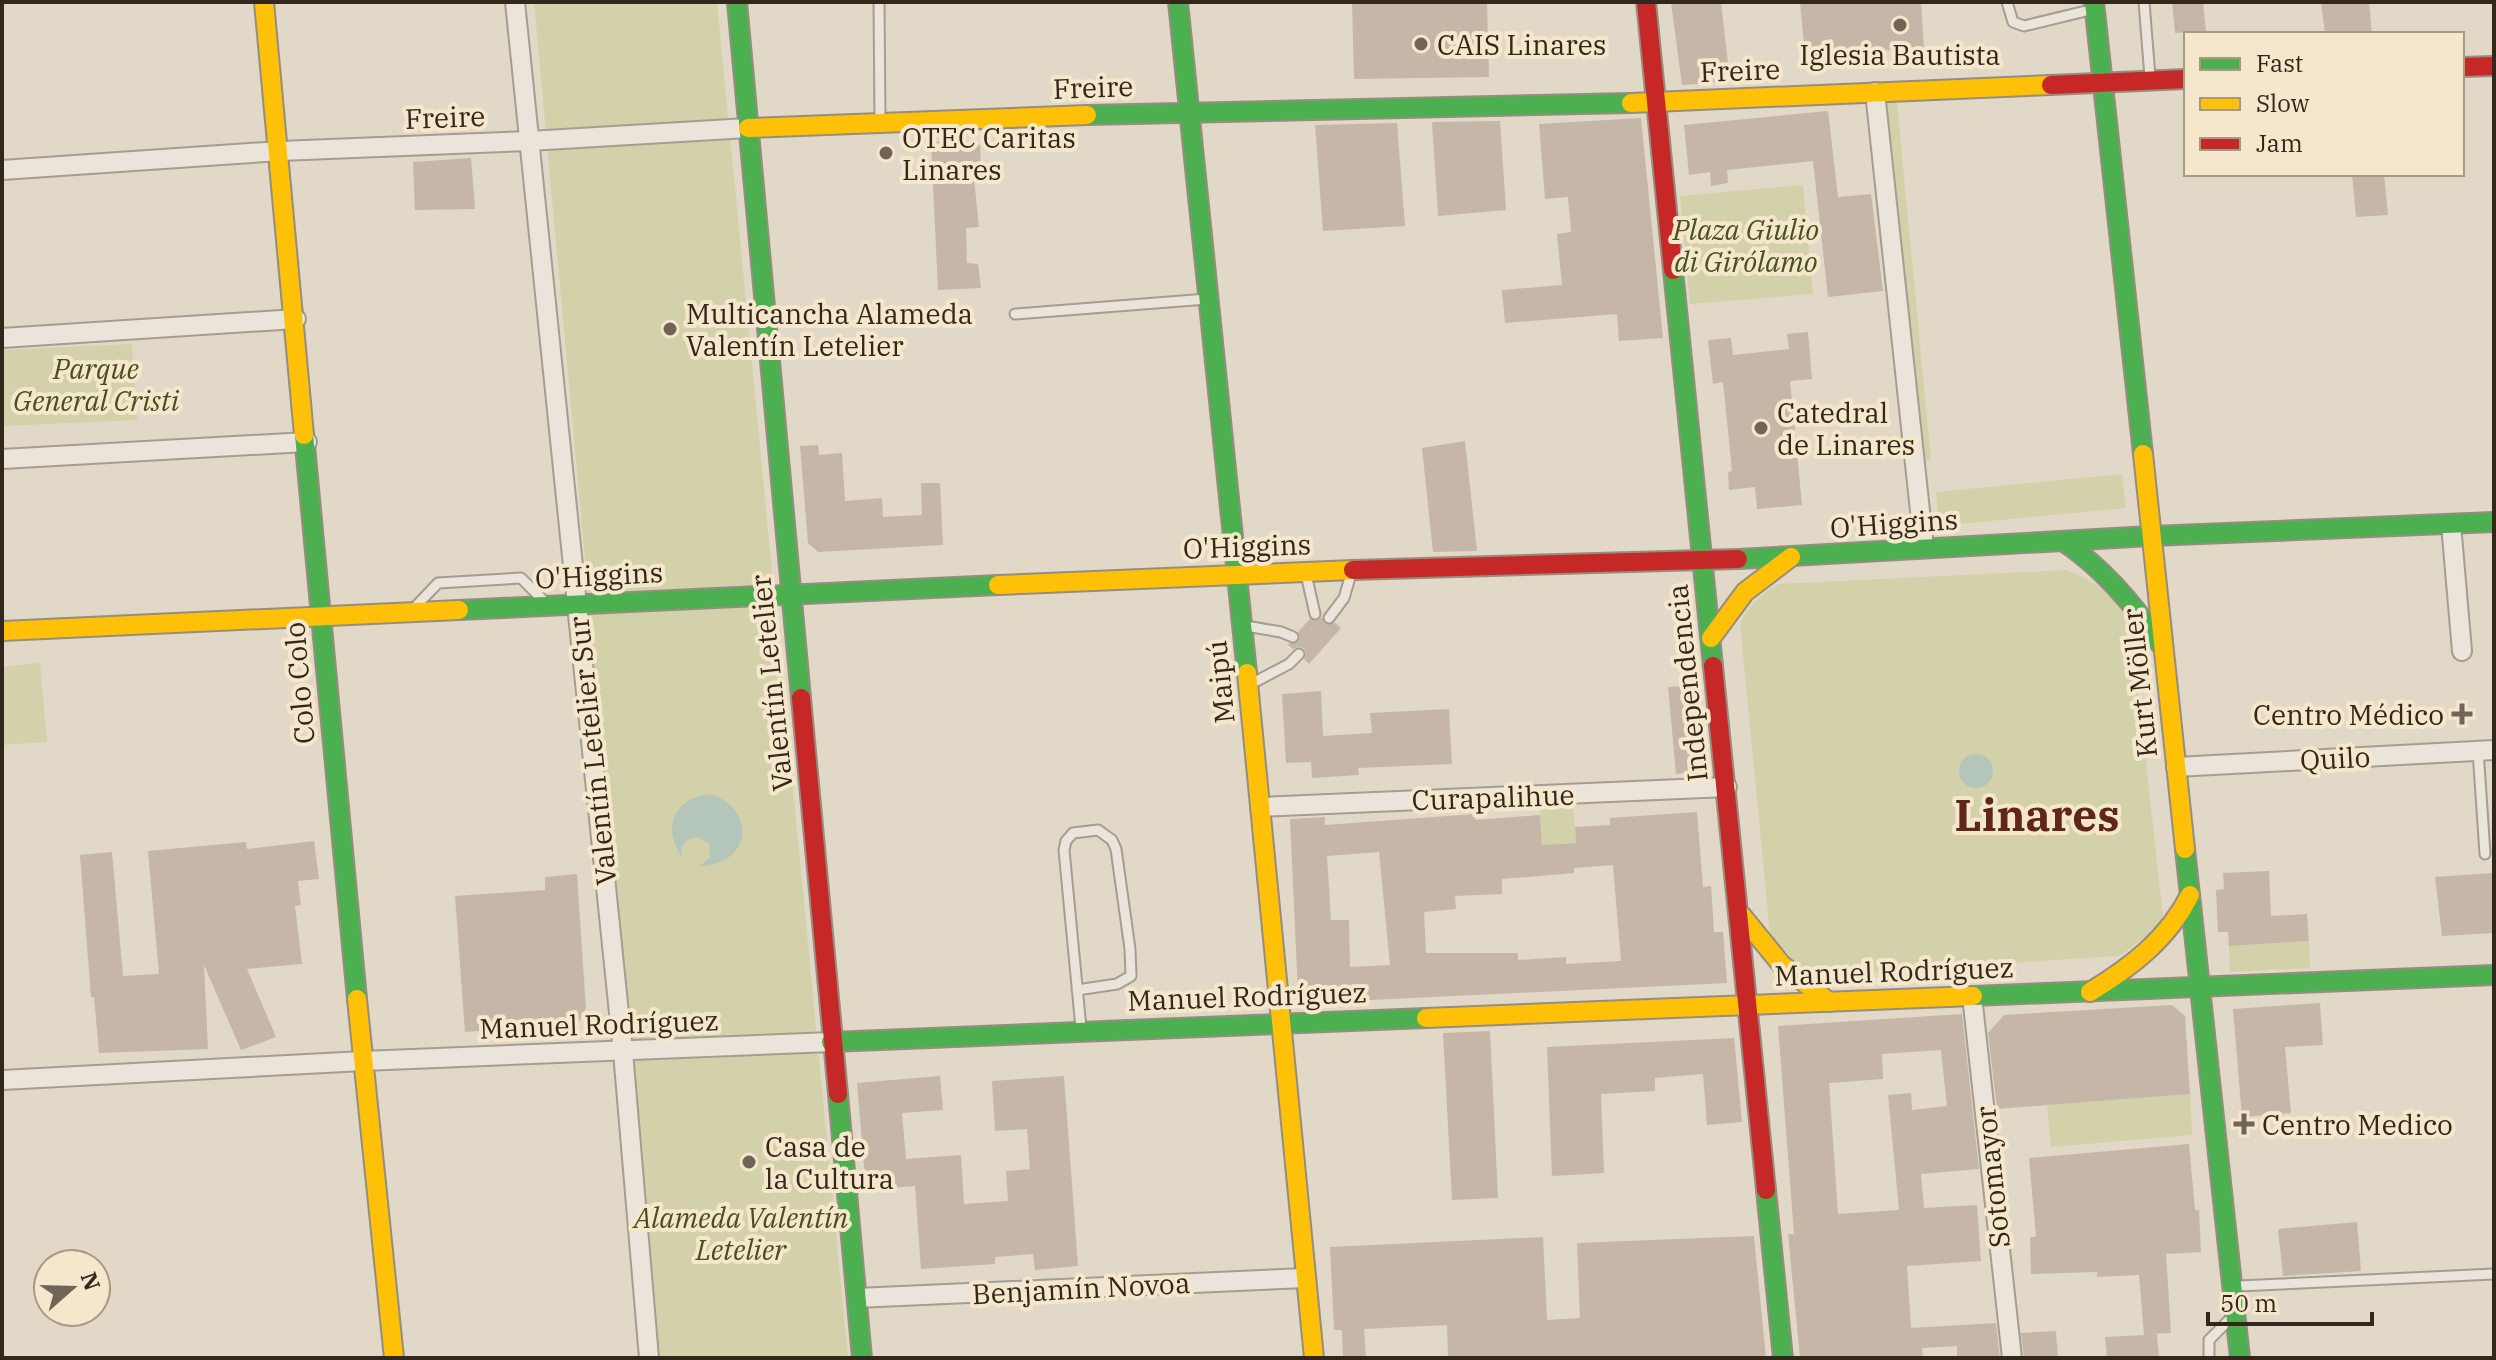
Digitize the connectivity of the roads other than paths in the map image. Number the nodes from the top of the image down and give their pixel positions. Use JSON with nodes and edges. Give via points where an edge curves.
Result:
{"nodes":[{"id":1,"x":264,"y":2,"type":"edge"},
{"id":2,"x":515,"y":2,"type":"edge"},
{"id":3,"x":737,"y":2,"type":"edge"},
{"id":4,"x":879,"y":2,"type":"edge"},
{"id":5,"x":1178,"y":2,"type":"edge"},
{"id":6,"x":1646,"y":2,"type":"edge"},
{"id":7,"x":2007,"y":2,"type":"edge"},
{"id":8,"x":2144,"y":2,"type":"edge"},
{"id":9,"x":2094,"y":6,"type":"edge"},
{"id":10,"x":2494,"y":66,"type":"edge"},
{"id":11,"x":2464,"y":67,"type":"edge"},
{"id":12,"x":2184,"y":79,"type":"edge"},
{"id":13,"x":2150,"y":80,"type":"junction"},
{"id":14,"x":2102,"y":82,"type":"junction"},
{"id":15,"x":1875,"y":92,"type":"junction"},
{"id":16,"x":1657,"y":102,"type":"junction"},
{"id":17,"x":1190,"y":111,"type":"junction"},
{"id":18,"x":880,"y":123,"type":"junction"},
{"id":19,"x":748,"y":128,"type":"junction"},
{"id":20,"x":529,"y":141,"type":"junction"},
{"id":21,"x":280,"y":151,"type":"junction"},
{"id":22,"x":2,"y":170,"type":"edge"},
{"id":23,"x":1209,"y":298,"type":"junction"},
{"id":24,"x":1015,"y":314,"type":"dead end"},
{"id":25,"x":296,"y":319,"type":"junction"},
{"id":26,"x":2,"y":338,"type":"edge"},
{"id":27,"x":307,"y":442,"type":"junction"},
{"id":28,"x":2,"y":459,"type":"edge"},
{"id":29,"x":2494,"y":522,"type":"edge"},
{"id":30,"x":2451,"y":524,"type":"junction"},
{"id":31,"x":2151,"y":536,"type":"junction"},
{"id":32,"x":2063,"y":541,"type":"junction"},
{"id":33,"x":1924,"y":548,"type":"junction"},
{"id":34,"x":1791,"y":557,"type":"junction"},
{"id":35,"x":1702,"y":560,"type":"junction"},
{"id":36,"x":1352,"y":571,"type":"junction"},
{"id":37,"x":1306,"y":572,"type":"junction"},
{"id":38,"x":1238,"y":574,"type":"junction"},
{"id":39,"x":789,"y":594,"type":"junction"},
{"id":40,"x":577,"y":603,"type":"junction"},
{"id":41,"x":548,"y":605,"type":"junction"},
{"id":42,"x":409,"y":613,"type":"junction"},
{"id":43,"x":1315,"y":614,"type":"dead end"},
{"id":44,"x":321,"y":618,"type":"junction"},
{"id":45,"x":1329,"y":618,"type":"dead end"},
{"id":46,"x":1243,"y":625,"type":"junction"},
{"id":47,"x":2,"y":631,"type":"edge"},
{"id":48,"x":1293,"y":637,"type":"dead end"},
{"id":49,"x":1711,"y":638,"type":"junction"},
{"id":50,"x":2163,"y":649,"type":"junction"},
{"id":51,"x":2462,"y":651,"type":"dead end"},
{"id":52,"x":1299,"y":654,"type":"dead end"},
{"id":53,"x":1248,"y":686,"type":"junction"},
{"id":54,"x":2486,"y":750,"type":"edge"},
{"id":55,"x":2176,"y":767,"type":"junction"},
{"id":56,"x":1727,"y":787,"type":"junction"},
{"id":57,"x":1260,"y":807,"type":"junction"},
{"id":58,"x":2485,"y":854,"type":"dead end"},
{"id":59,"x":2190,"y":895,"type":"junction"},
{"id":60,"x":1740,"y":912,"type":"junction"},
{"id":61,"x":2494,"y":975,"type":"edge"},
{"id":62,"x":2200,"y":988,"type":"junction"},
{"id":63,"x":1077,"y":990,"type":"junction"},
{"id":64,"x":2090,"y":992,"type":"junction"},
{"id":65,"x":1972,"y":996,"type":"junction"},
{"id":66,"x":1829,"y":1002,"type":"junction"},
{"id":67,"x":1749,"y":1005,"type":"junction"},
{"id":68,"x":1279,"y":1023,"type":"junction"},
{"id":69,"x":1081,"y":1031,"type":"junction"},
{"id":70,"x":831,"y":1042,"type":"junction"},
{"id":71,"x":623,"y":1052,"type":"junction"},
{"id":72,"x":363,"y":1061,"type":"junction"},
{"id":73,"x":2,"y":1080,"type":"edge"},
{"id":74,"x":2494,"y":1274,"type":"edge"},
{"id":75,"x":1306,"y":1278,"type":"junction"},
{"id":76,"x":2232,"y":1286,"type":"junction"},
{"id":77,"x":857,"y":1298,"type":"junction"},
{"id":78,"x":2235,"y":1314,"type":"junction"},
{"id":79,"x":2209,"y":1355,"type":"dead end"},
{"id":80,"x":394,"y":1358,"type":"edge"},
{"id":81,"x":649,"y":1358,"type":"edge"},
{"id":82,"x":862,"y":1358,"type":"edge"},
{"id":83,"x":1314,"y":1358,"type":"edge"},
{"id":84,"x":1783,"y":1358,"type":"edge"},
{"id":85,"x":2012,"y":1358,"type":"edge"},
{"id":86,"x":2240,"y":1358,"type":"edge"}],
"edges":[{"from":1,"to":21,"type":"main road","name":"Colo Colo"},
{"from":2,"to":20,"type":"street","name":"Valentín Letelier Sur"},
{"from":3,"to":19,"type":"main road","name":"Valentín Letelier"},
{"from":4,"to":18,"type":"lane"},
{"from":5,"to":17,"type":"main road","name":"Maipú"},
{"from":6,"to":16,"type":"main road","name":"Independencia"},
{"from":7,"to":9,"type":"lane","via":[[2013,22],[2024,26]]},
{"from":8,"to":13,"type":"lane"},
{"from":9,"to":14,"type":"main road","name":"Kurt Möller"},
{"from":10,"to":11,"type":"main road"},
{"from":12,"to":13,"type":"main road","name":"Freire"},
{"from":13,"to":14,"type":"main road","name":"Freire"},
{"from":14,"to":15,"type":"main road","name":"Freire"},
{"from":14,"to":31,"type":"main road","name":"Kurt Möller"},
{"from":15,"to":16,"type":"main road","name":"Freire"},
{"from":15,"to":33,"type":"street"},
{"from":16,"to":17,"type":"main road","name":"Freire"},
{"from":16,"to":35,"type":"main road","name":"Independencia"},
{"from":17,"to":18,"type":"main road","name":"Freire"},
{"from":17,"to":23,"type":"main road","name":"Maipú"},
{"from":18,"to":19,"type":"main road","name":"Freire"},
{"from":19,"to":20,"type":"street","name":"Freire"},
{"from":19,"to":39,"type":"main road","name":"Valentín Letelier"},
{"from":20,"to":21,"type":"street","name":"Freire"},
{"from":20,"to":40,"type":"street","name":"Valentín Letelier Sur"},
{"from":21,"to":22,"type":"street","name":"Freire"},
{"from":21,"to":25,"type":"main road","name":"Colo Colo"},
{"from":23,"to":24,"type":"lane"},
{"from":23,"to":38,"type":"main road","name":"Maipú"},
{"from":25,"to":26,"type":"street"},
{"from":25,"to":27,"type":"main road","name":"Colo Colo"},
{"from":27,"to":28,"type":"street"},
{"from":27,"to":44,"type":"main road","name":"Colo Colo"},
{"from":29,"to":30,"type":"main road","name":"O'Higgins"},
{"from":30,"to":31,"type":"main road","name":"O'Higgins"},
{"from":30,"to":51,"type":"street"},
{"from":31,"to":32,"type":"main road","name":"O'Higgins"},
{"from":31,"to":50,"type":"main road","name":"Kurt Möller"},
{"from":32,"to":33,"type":"main road","name":"O'Higgins"},
{"from":32,"to":50,"type":"main road","via":[[2116,583]]},
{"from":33,"to":34,"type":"main road","name":"O'Higgins"},
{"from":34,"to":35,"type":"main road","name":"O'Higgins"},
{"from":34,"to":49,"type":"main road","via":[[1744,591]]},
{"from":35,"to":36,"type":"main road","name":"O'Higgins"},
{"from":35,"to":49,"type":"main road","name":"Independencia"},
{"from":36,"to":37,"type":"main road","name":"O'Higgins"},
{"from":36,"to":45,"type":"lane","via":[[1344,598]]},
{"from":37,"to":38,"type":"main road","name":"O'Higgins"},
{"from":37,"to":43,"type":"lane"},
{"from":38,"to":39,"type":"main road","name":"O'Higgins"},
{"from":38,"to":46,"type":"main road","name":"Maipú"},
{"from":39,"to":40,"type":"main road","name":"O'Higgins"},
{"from":39,"to":70,"type":"main road","name":"Valentín Letelier"},
{"from":40,"to":41,"type":"main road","name":"O'Higgins"},
{"from":40,"to":71,"type":"street","name":"Valentín Letelier Sur"},
{"from":41,"to":42,"type":"main road","name":"O'Higgins"},
{"from":41,"to":42,"type":"lane","via":[[521,578],[438,583]]},
{"from":42,"to":44,"type":"main road","name":"O'Higgins"},
{"from":44,"to":47,"type":"main road","name":"O'Higgins"},
{"from":44,"to":72,"type":"main road","name":"Colo Colo"},
{"from":46,"to":48,"type":"lane"},
{"from":46,"to":53,"type":"main road","name":"Maipú"},
{"from":49,"to":56,"type":"main road","name":"Independencia"},
{"from":50,"to":55,"type":"main road","name":"Kurt Möller"},
{"from":52,"to":53,"type":"lane"},
{"from":53,"to":57,"type":"main road","name":"Maipú"},
{"from":54,"to":55,"type":"street","name":"Quilo"},
{"from":54,"to":58,"type":"lane"},
{"from":55,"to":59,"type":"main road","name":"Kurt Möller"},
{"from":56,"to":57,"type":"street","name":"Curapalihue"},
{"from":56,"to":60,"type":"main road","name":"Independencia"},
{"from":57,"to":68,"type":"main road","name":"Maipú"},
{"from":59,"to":62,"type":"main road","name":"Kurt Möller"},
{"from":59,"to":64,"type":"main road","via":[[2154,946]]},
{"from":60,"to":66,"type":"main road","via":[[1784,968]]},
{"from":60,"to":67,"type":"main road","name":"Independencia"},
{"from":61,"to":62,"type":"main road","name":"Manuel Rodríguez"},
{"from":62,"to":64,"type":"main road","name":"Manuel Rodríguez"},
{"from":62,"to":76,"type":"main road","name":"Kurt Möller"},
{"from":63,"to":63,"type":"lane","via":[[1064,850],[1073,833],[1098,830],[1116,849],[1131,976],[1117,984]]},
{"from":63,"to":69,"type":"lane"},
{"from":64,"to":65,"type":"main road","name":"Manuel Rodríguez"},
{"from":65,"to":66,"type":"main road","name":"Manuel Rodríguez"},
{"from":65,"to":85,"type":"street","name":"Sotomayor"},
{"from":66,"to":67,"type":"main road","name":"Manuel Rodríguez"},
{"from":67,"to":68,"type":"main road","name":"Manuel Rodríguez"},
{"from":67,"to":84,"type":"main road","name":"Independencia"},
{"from":68,"to":69,"type":"main road","name":"Manuel Rodríguez"},
{"from":68,"to":75,"type":"main road","name":"Maipú"},
{"from":69,"to":70,"type":"main road","name":"Manuel Rodríguez"},
{"from":70,"to":71,"type":"street","name":"Manuel Rodríguez"},
{"from":70,"to":77,"type":"main road","name":"Valentín Letelier"},
{"from":71,"to":72,"type":"street","name":"Manuel Rodríguez"},
{"from":71,"to":81,"type":"street","name":"Valentín Letelier Sur"},
{"from":72,"to":73,"type":"street","name":"Manuel Rodríguez"},
{"from":72,"to":80,"type":"main road","name":"Colo Colo"},
{"from":74,"to":76,"type":"lane"},
{"from":75,"to":77,"type":"street","name":"Benjamín Novoa"},
{"from":75,"to":83,"type":"main road","name":"Maipú"},
{"from":76,"to":78,"type":"main road","name":"Kurt Möller"},
{"from":77,"to":82,"type":"main road","name":"Valentín Letelier"},
{"from":78,"to":79,"type":"lane","via":[[2213,1333]]},
{"from":78,"to":86,"type":"main road","name":"Kurt Möller"}]}
